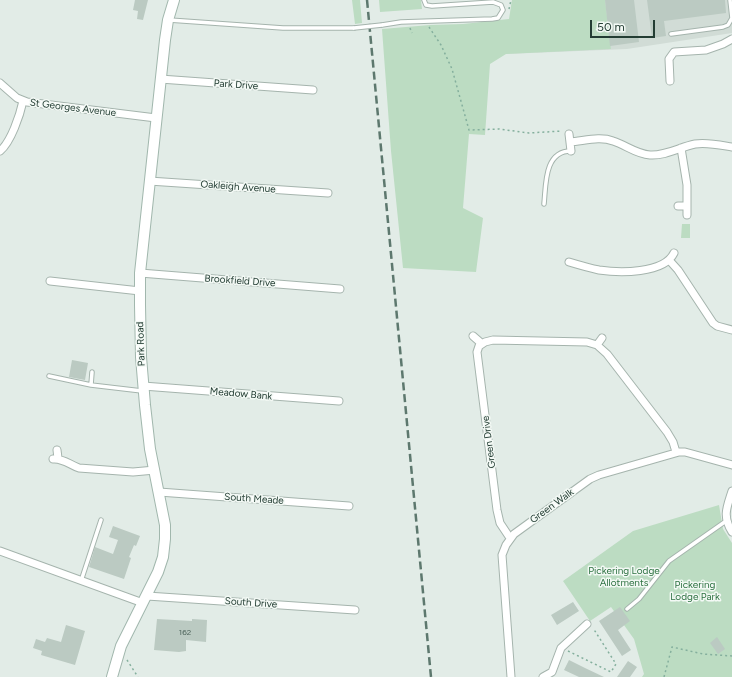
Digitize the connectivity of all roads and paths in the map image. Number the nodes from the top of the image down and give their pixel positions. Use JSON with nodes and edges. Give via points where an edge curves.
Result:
{"nodes":[{"id":1,"x":174,"y":0,"type":"edge"},
{"id":2,"x":424,"y":0,"type":"edge"},
{"id":3,"x":730,"y":0,"type":"edge"},
{"id":4,"x":732,"y":18,"type":"edge"},
{"id":5,"x":168,"y":20,"type":"junction"},
{"id":6,"x":426,"y":22,"type":"junction"},
{"id":7,"x":671,"y":34,"type":"dead end"},
{"id":8,"x":732,"y":39,"type":"edge"},
{"id":9,"x":160,"y":80,"type":"junction"},
{"id":10,"x":670,"y":81,"type":"dead end"},
{"id":11,"x":0,"y":83,"type":"edge"},
{"id":12,"x":313,"y":90,"type":"dead end"},
{"id":13,"x":22,"y":101,"type":"junction"},
{"id":14,"x":156,"y":118,"type":"junction"},
{"id":15,"x":569,"y":134,"type":"joint"},
{"id":16,"x":570,"y":142,"type":"junction"},
{"id":17,"x":732,"y":147,"type":"edge"},
{"id":18,"x":681,"y":148,"type":"junction"},
{"id":19,"x":0,"y":151,"type":"edge"},
{"id":20,"x":571,"y":151,"type":"joint"},
{"id":21,"x":149,"y":181,"type":"junction"},
{"id":22,"x":328,"y":193,"type":"dead end"},
{"id":23,"x":544,"y":204,"type":"dead end"},
{"id":24,"x":678,"y":206,"type":"dead end"},
{"id":25,"x":687,"y":206,"type":"junction"},
{"id":26,"x":687,"y":215,"type":"dead end"},
{"id":27,"x":674,"y":253,"type":"dead end"},
{"id":28,"x":669,"y":260,"type":"junction"},
{"id":29,"x":569,"y":262,"type":"dead end"},
{"id":30,"x":140,"y":273,"type":"junction"},
{"id":31,"x":50,"y":282,"type":"dead end"},
{"id":32,"x":340,"y":289,"type":"dead end"},
{"id":33,"x":140,"y":291,"type":"junction"},
{"id":34,"x":732,"y":330,"type":"edge"},
{"id":35,"x":473,"y":336,"type":"dead end"},
{"id":36,"x":602,"y":338,"type":"dead end"},
{"id":37,"x":481,"y":344,"type":"junction"},
{"id":38,"x":598,"y":345,"type":"junction"},
{"id":39,"x":92,"y":372,"type":"dead end"},
{"id":40,"x":49,"y":376,"type":"dead end"},
{"id":41,"x":91,"y":386,"type":"junction"},
{"id":42,"x":143,"y":388,"type":"junction"},
{"id":43,"x":339,"y":401,"type":"dead end"},
{"id":44,"x":57,"y":450,"type":"dead end"},
{"id":45,"x":676,"y":452,"type":"junction"},
{"id":46,"x":732,"y":465,"type":"edge"},
{"id":47,"x":155,"y":470,"type":"junction"},
{"id":48,"x":732,"y":491,"type":"edge"},
{"id":49,"x":159,"y":492,"type":"junction"},
{"id":50,"x":348,"y":506,"type":"dead end"},
{"id":51,"x":101,"y":520,"type":"dead end"},
{"id":52,"x":726,"y":521,"type":"junction"},
{"id":53,"x":732,"y":532,"type":"edge"},
{"id":54,"x":510,"y":538,"type":"junction"},
{"id":55,"x":0,"y":551,"type":"edge"},
{"id":56,"x":80,"y":581,"type":"junction"},
{"id":57,"x":145,"y":599,"type":"junction"},
{"id":58,"x":627,"y":609,"type":"dead end"},
{"id":59,"x":355,"y":610,"type":"dead end"},
{"id":60,"x":587,"y":624,"type":"joint"},
{"id":61,"x":561,"y":648,"type":"junction"},
{"id":62,"x":118,"y":655,"type":"junction"},
{"id":63,"x":732,"y":656,"type":"edge"},
{"id":64,"x":112,"y":677,"type":"edge"},
{"id":65,"x":138,"y":677,"type":"edge"},
{"id":66,"x":511,"y":677,"type":"edge"},
{"id":67,"x":543,"y":677,"type":"edge"},
{"id":68,"x":664,"y":677,"type":"edge"}],
"edges":[{"from":1,"to":5,"type":"main road","name":"Park Road"},
{"from":2,"to":6,"type":"lane","via":[[429,6],[489,2],[503,7],[498,18]]},
{"from":3,"to":4,"type":"lane"},
{"from":4,"to":7,"type":"lane","via":[[728,25],[723,27]]},
{"from":5,"to":6,"type":"lane","bridge":true,"via":[[282,28],[354,28],[400,22]]},
{"from":5,"to":9,"type":"main road","name":"Park Road"},
{"from":6,"to":15,"type":"path","via":[[452,69],[470,130],[499,129],[529,133],[563,131]]},
{"from":8,"to":10,"type":"street","via":[[706,50],[674,52],[669,59],[673,72]]},
{"from":9,"to":12,"type":"street","name":"Park Drive"},
{"from":9,"to":14,"type":"main road","name":"Park Road"},
{"from":11,"to":13,"type":"street"},
{"from":13,"to":14,"type":"street","name":"St Georges Avenue"},
{"from":13,"to":19,"type":"street","name":"St Georges Avenue","via":[[16,123]]},
{"from":14,"to":21,"type":"main road","name":"Park Road"},
{"from":15,"to":16,"type":"street"},
{"from":16,"to":18,"type":"street","via":[[608,139],[649,155],[660,155]]},
{"from":16,"to":20,"type":"street"},
{"from":17,"to":18,"type":"street","via":[[704,143]]},
{"from":18,"to":25,"type":"street","via":[[687,185]]},
{"from":20,"to":23,"type":"lane","via":[[558,154],[549,166]]},
{"from":21,"to":22,"type":"street","name":"Oakleigh Avenue"},
{"from":21,"to":30,"type":"main road","name":"Park Road"},
{"from":24,"to":25,"type":"street"},
{"from":25,"to":26,"type":"street"},
{"from":27,"to":28,"type":"street"},
{"from":28,"to":29,"type":"street","via":[[656,267],[627,271],[597,269]]},
{"from":28,"to":34,"type":"street","via":[[712,323]]},
{"from":30,"to":32,"type":"street","name":"Brookfield Drive"},
{"from":30,"to":33,"type":"main road","name":"Park Road"},
{"from":31,"to":33,"type":"street"},
{"from":33,"to":42,"type":"main road","name":"Park Road"},
{"from":35,"to":37,"type":"street"},
{"from":36,"to":38,"type":"street"},
{"from":37,"to":38,"type":"street","via":[[493,340],[587,342]]},
{"from":37,"to":54,"type":"street","name":"Green Drive","via":[[478,352],[496,510],[500,523]]},
{"from":38,"to":45,"type":"street","via":[[667,432]]},
{"from":39,"to":41,"type":"lane"},
{"from":40,"to":41,"type":"lane"},
{"from":41,"to":42,"type":"lane"},
{"from":42,"to":43,"type":"street","name":"Meadow Bank"},
{"from":42,"to":47,"type":"main road","name":"Park Road"},
{"from":44,"to":47,"type":"street","via":[[55,459],[79,468],[128,472]]},
{"from":45,"to":46,"type":"street","name":"Green Walk","via":[[685,452]]},
{"from":45,"to":54,"type":"street","name":"Green Walk","via":[[596,476]]},
{"from":47,"to":49,"type":"main road","name":"Park Road"},
{"from":48,"to":52,"type":"street"},
{"from":49,"to":50,"type":"street","name":"South Meade"},
{"from":49,"to":57,"type":"main road","name":"Park Road","via":[[165,525],[164,548],[158,572]]},
{"from":51,"to":56,"type":"lane"},
{"from":52,"to":53,"type":"street"},
{"from":52,"to":58,"type":"lane","via":[[669,561],[639,599]]},
{"from":54,"to":66,"type":"street","name":"Green Walk","via":[[502,555]]},
{"from":55,"to":56,"type":"street","name":"South Drive"},
{"from":56,"to":57,"type":"street","name":"South Drive"},
{"from":57,"to":59,"type":"street","name":"South Drive"},
{"from":57,"to":62,"type":"main road","name":"Park Road"},
{"from":60,"to":61,"type":"street"},
{"from":60,"to":61,"type":"path","via":[[616,664],[611,672]]},
{"from":61,"to":67,"type":"street","via":[[552,672]]},
{"from":62,"to":64,"type":"main road","name":"Park Road"},
{"from":62,"to":65,"type":"path","via":[[128,661]]},
{"from":63,"to":68,"type":"path","via":[[703,654],[672,647]]}]}
